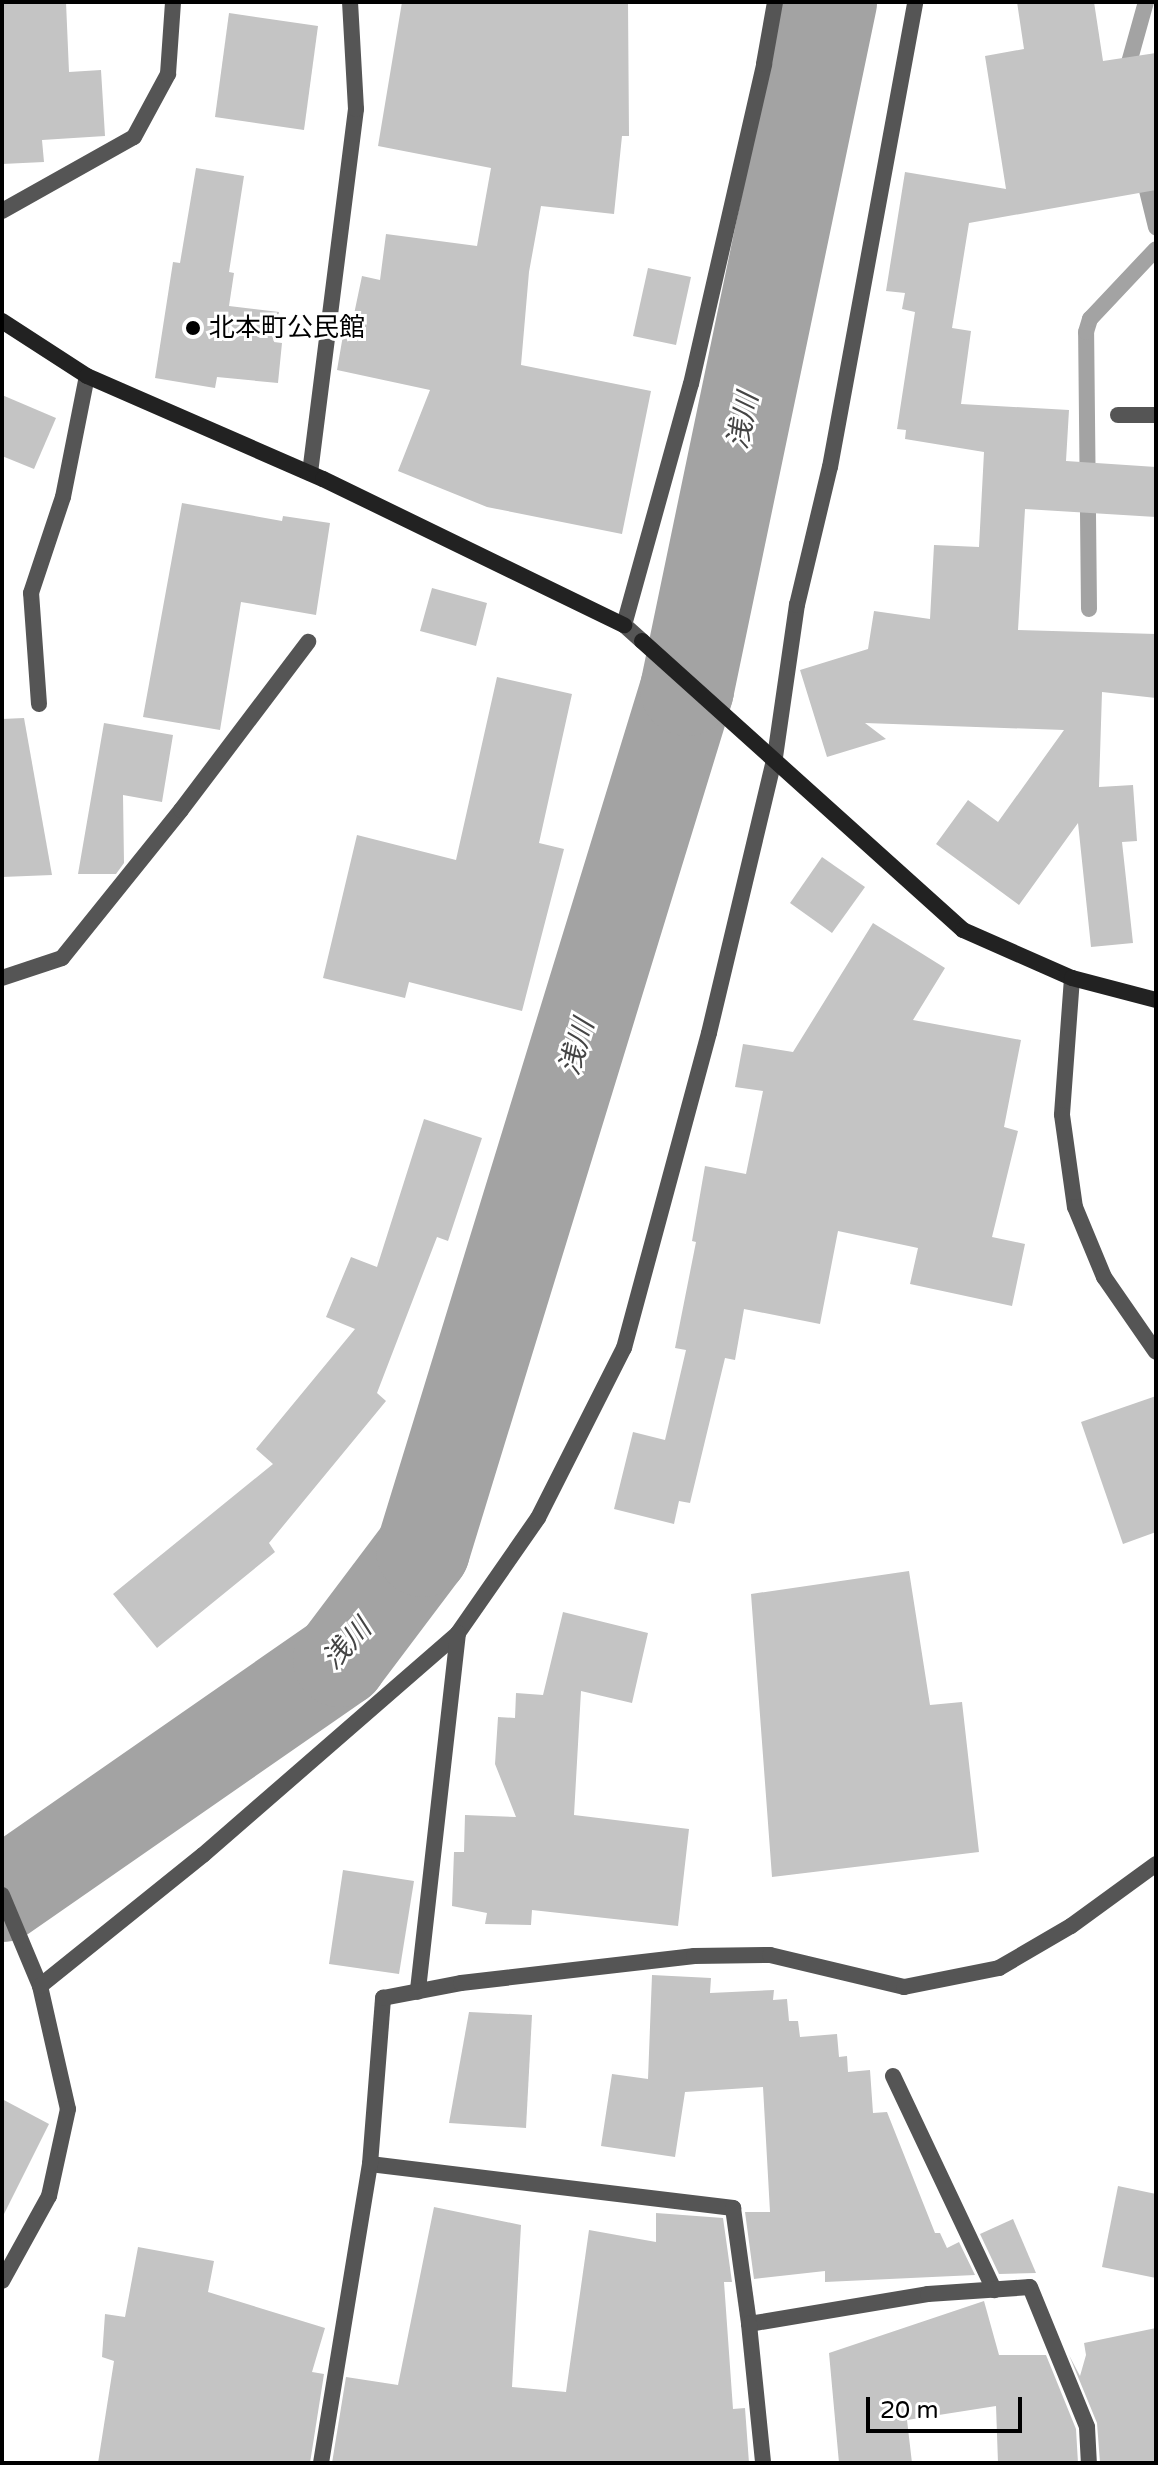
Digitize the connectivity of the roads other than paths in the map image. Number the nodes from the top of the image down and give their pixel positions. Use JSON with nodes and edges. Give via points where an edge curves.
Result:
{"nodes":[{"id":1,"x":173,"y":2,"type":"edge"},
{"id":2,"x":350,"y":2,"type":"edge"},
{"id":3,"x":775,"y":2,"type":"edge"},
{"id":4,"x":915,"y":2,"type":"edge"},
{"id":5,"x":2,"y":211,"type":"edge"},
{"id":6,"x":2,"y":321,"type":"edge"},
{"id":7,"x":87,"y":376,"type":"junction"},
{"id":8,"x":1118,"y":415,"type":"dead end"},
{"id":9,"x":1156,"y":415,"type":"edge"},
{"id":10,"x":310,"y":473,"type":"junction"},
{"id":11,"x":624,"y":625,"type":"junction"},
{"id":12,"x":308,"y":642,"type":"dead end"},
{"id":13,"x":39,"y":704,"type":"dead end"},
{"id":14,"x":775,"y":757,"type":"junction"},
{"id":15,"x":2,"y":978,"type":"edge"},
{"id":16,"x":1072,"y":978,"type":"junction"},
{"id":17,"x":1156,"y":1000,"type":"edge"},
{"id":18,"x":1156,"y":1352,"type":"edge"},
{"id":19,"x":458,"y":1633,"type":"junction"},
{"id":20,"x":1156,"y":1864,"type":"edge"},
{"id":21,"x":2,"y":1895,"type":"edge"},
{"id":22,"x":40,"y":1986,"type":"junction"},
{"id":23,"x":418,"y":1992,"type":"junction"},
{"id":24,"x":893,"y":2076,"type":"dead end"},
{"id":25,"x":370,"y":2164,"type":"junction"},
{"id":26,"x":2,"y":2281,"type":"edge"},
{"id":27,"x":994,"y":2290,"type":"junction"},
{"id":28,"x":749,"y":2324,"type":"junction"},
{"id":29,"x":321,"y":2463,"type":"edge"},
{"id":30,"x":763,"y":2463,"type":"edge"},
{"id":31,"x":1089,"y":2463,"type":"edge"}],
"edges":[{"from":1,"to":5,"type":"street","via":[[168,74],[134,137]]},
{"from":2,"to":10,"type":"street","via":[[356,109]]},
{"from":3,"to":11,"type":"street","via":[[691,384]]},
{"from":4,"to":14,"type":"street","via":[[833,453],[797,605]]},
{"from":6,"to":7,"type":"street"},
{"from":7,"to":10,"type":"street"},
{"from":7,"to":13,"type":"street","via":[[63,497],[31,593]]},
{"from":8,"to":9,"type":"street"},
{"from":10,"to":11,"type":"street"},
{"from":11,"to":14,"type":"street"},
{"from":12,"to":15,"type":"street","via":[[62,958]]},
{"from":14,"to":16,"type":"street","via":[[963,930]]},
{"from":14,"to":19,"type":"street","via":[[709,1033],[624,1348],[538,1518]]},
{"from":16,"to":17,"type":"street"},
{"from":16,"to":18,"type":"street","via":[[1062,1115],[1075,1207],[1104,1277]]},
{"from":19,"to":22,"type":"street","via":[[203,1855]]},
{"from":19,"to":23,"type":"street"},
{"from":20,"to":23,"type":"street","via":[[1071,1926],[999,1968],[904,1987],[770,1955],[709,1955],[611,1963]]},
{"from":21,"to":22,"type":"street"},
{"from":22,"to":26,"type":"street","via":[[68,2109],[49,2196]]},
{"from":23,"to":25,"type":"street","via":[[383,1998]]},
{"from":24,"to":27,"type":"street"},
{"from":25,"to":28,"type":"street","via":[[733,2208]]},
{"from":25,"to":29,"type":"street"},
{"from":27,"to":28,"type":"street","via":[[928,2294]]},
{"from":27,"to":31,"type":"street","via":[[1030,2287],[1087,2427]]},
{"from":28,"to":30,"type":"street"}]}
